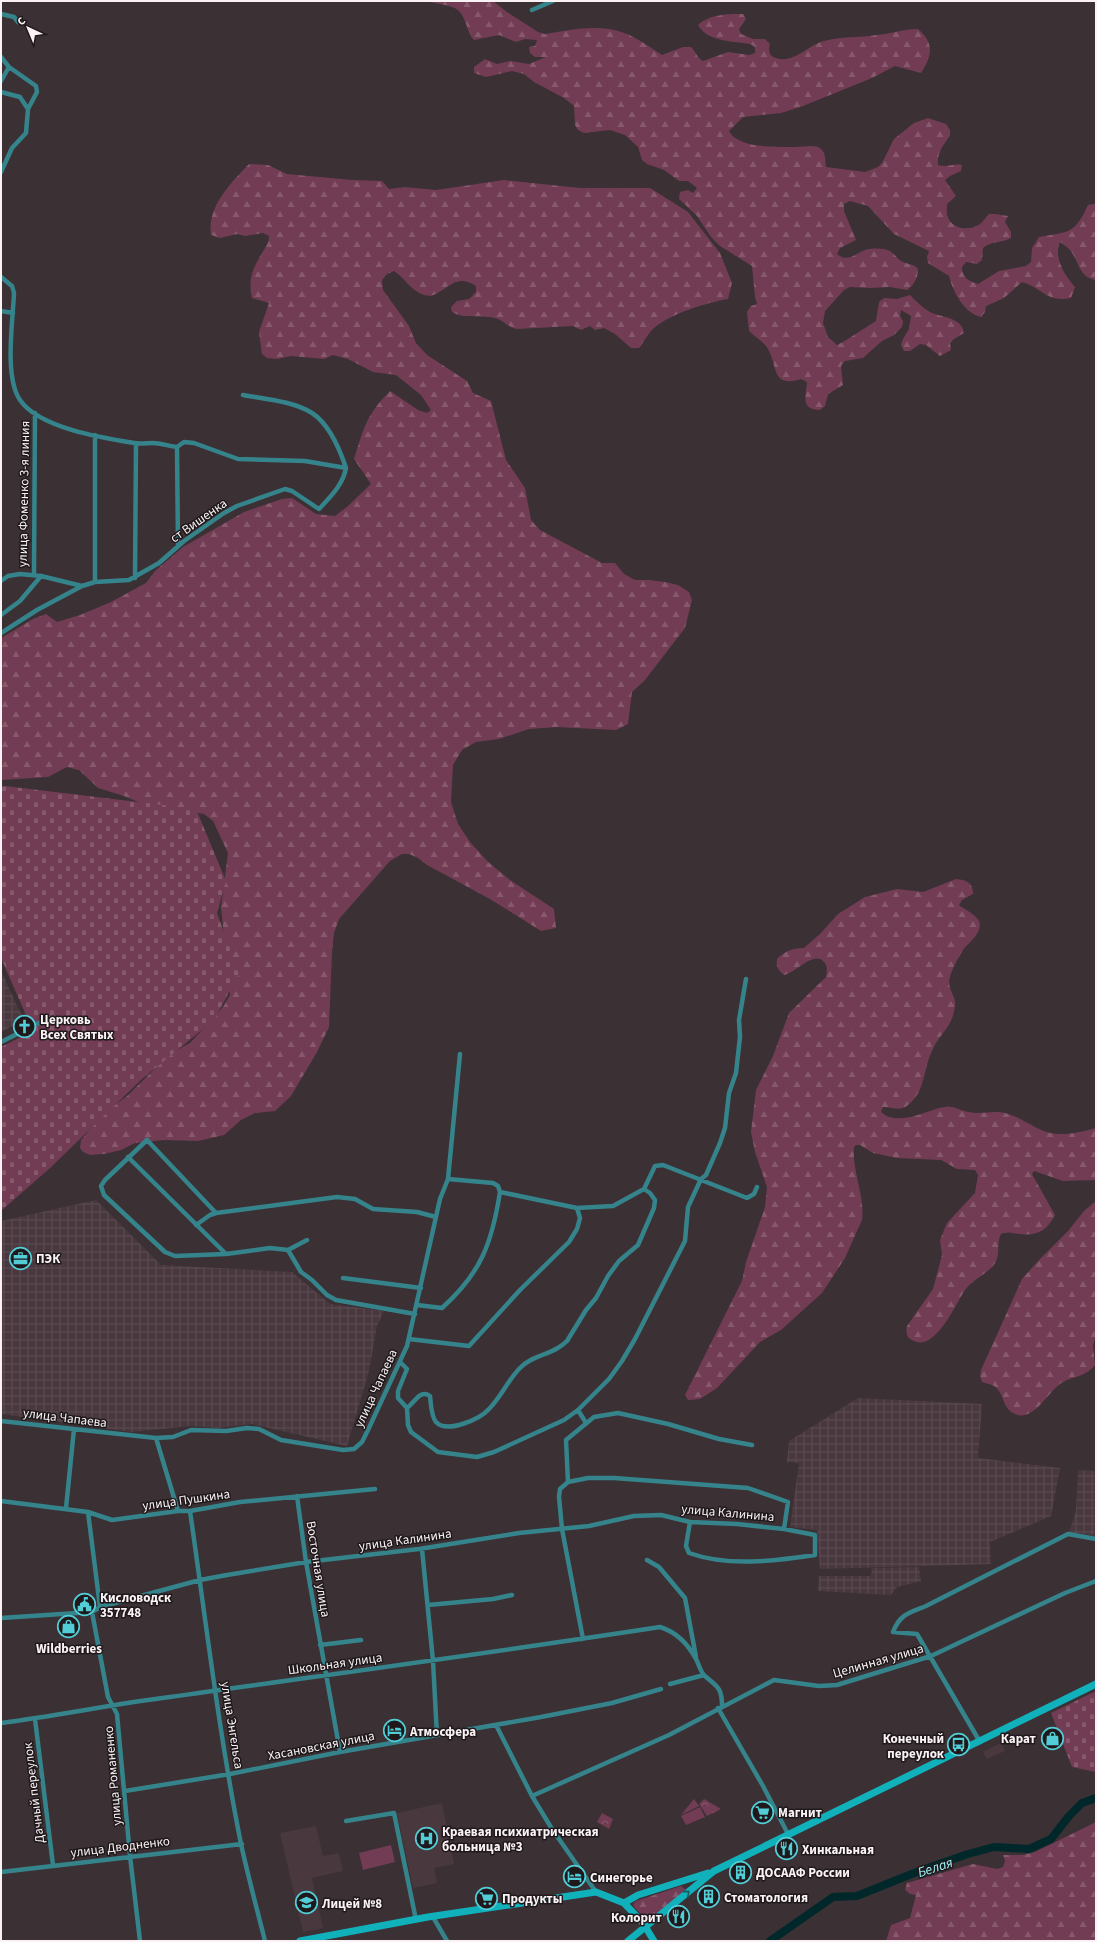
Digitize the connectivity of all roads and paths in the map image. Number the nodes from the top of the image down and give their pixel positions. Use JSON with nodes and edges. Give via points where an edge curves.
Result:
{"nodes":[{"id":1,"x":554,"y":1,"type":"edge"},
{"id":2,"x":532,"y":10,"type":"dead end"},
{"id":3,"x":1,"y":14,"type":"edge"},
{"id":4,"x":18,"y":22,"type":"dead end"},
{"id":5,"x":1,"y":56,"type":"edge"},
{"id":6,"x":9,"y":67,"type":"junction"},
{"id":7,"x":1,"y":81,"type":"edge"},
{"id":8,"x":1,"y":92,"type":"edge"},
{"id":9,"x":28,"y":109,"type":"junction"},
{"id":10,"x":1,"y":172,"type":"edge"},
{"id":11,"x":1,"y":276,"type":"edge"},
{"id":12,"x":1,"y":311,"type":"edge"},
{"id":13,"x":13,"y":313,"type":"junction"},
{"id":14,"x":243,"y":396,"type":"dead end"},
{"id":15,"x":35,"y":413,"type":"junction"},
{"id":16,"x":94,"y":435,"type":"junction"},
{"id":17,"x":136,"y":444,"type":"junction"},
{"id":18,"x":176,"y":447,"type":"junction"},
{"id":19,"x":346,"y":468,"type":"junction"},
{"id":20,"x":178,"y":546,"type":"junction"},
{"id":21,"x":34,"y":575,"type":"junction"},
{"id":22,"x":42,"y":576,"type":"junction"},
{"id":23,"x":135,"y":578,"type":"junction"},
{"id":24,"x":1,"y":581,"type":"edge"},
{"id":25,"x":95,"y":582,"type":"junction"},
{"id":26,"x":82,"y":586,"type":"junction"},
{"id":27,"x":1,"y":615,"type":"edge"},
{"id":28,"x":1,"y":633,"type":"edge"},
{"id":29,"x":746,"y":979,"type":"dead end"},
{"id":30,"x":49,"y":1018,"type":"dead end"},
{"id":31,"x":1,"y":1042,"type":"edge"},
{"id":32,"x":460,"y":1054,"type":"dead end"},
{"id":33,"x":128,"y":1157,"type":"junction"},
{"id":34,"x":448,"y":1179,"type":"junction"},
{"id":35,"x":701,"y":1179,"type":"junction"},
{"id":36,"x":757,"y":1187,"type":"dead end"},
{"id":37,"x":644,"y":1189,"type":"junction"},
{"id":38,"x":500,"y":1192,"type":"junction"},
{"id":39,"x":577,"y":1208,"type":"junction"},
{"id":40,"x":216,"y":1213,"type":"junction"},
{"id":41,"x":436,"y":1217,"type":"junction"},
{"id":42,"x":196,"y":1225,"type":"junction"},
{"id":43,"x":307,"y":1240,"type":"dead end"},
{"id":44,"x":288,"y":1250,"type":"junction"},
{"id":45,"x":226,"y":1254,"type":"junction"},
{"id":46,"x":343,"y":1278,"type":"dead end"},
{"id":47,"x":421,"y":1288,"type":"junction"},
{"id":48,"x":417,"y":1305,"type":"junction"},
{"id":49,"x":415,"y":1314,"type":"junction"},
{"id":50,"x":408,"y":1339,"type":"junction"},
{"id":51,"x":400,"y":1362,"type":"junction"},
{"id":52,"x":407,"y":1408,"type":"junction"},
{"id":53,"x":578,"y":1410,"type":"junction"},
{"id":54,"x":1,"y":1421,"type":"edge"},
{"id":55,"x":586,"y":1423,"type":"junction"},
{"id":56,"x":74,"y":1429,"type":"junction"},
{"id":57,"x":156,"y":1438,"type":"junction"},
{"id":58,"x":752,"y":1445,"type":"dead end"},
{"id":59,"x":568,"y":1482,"type":"junction"},
{"id":60,"x":375,"y":1489,"type":"dead end"},
{"id":61,"x":298,"y":1496,"type":"junction"},
{"id":62,"x":1,"y":1501,"type":"edge"},
{"id":63,"x":66,"y":1508,"type":"junction"},
{"id":64,"x":178,"y":1511,"type":"junction"},
{"id":65,"x":190,"y":1511,"type":"junction"},
{"id":66,"x":88,"y":1512,"type":"junction"},
{"id":67,"x":690,"y":1522,"type":"junction"},
{"id":68,"x":562,"y":1529,"type":"junction"},
{"id":69,"x":784,"y":1529,"type":"junction"},
{"id":70,"x":1096,"y":1538,"type":"edge"},
{"id":71,"x":422,"y":1549,"type":"junction"},
{"id":72,"x":647,"y":1560,"type":"dead end"},
{"id":73,"x":306,"y":1562,"type":"junction"},
{"id":74,"x":200,"y":1580,"type":"junction"},
{"id":75,"x":1096,"y":1581,"type":"edge"},
{"id":76,"x":512,"y":1595,"type":"dead end"},
{"id":77,"x":428,"y":1605,"type":"junction"},
{"id":78,"x":100,"y":1607,"type":"junction"},
{"id":79,"x":92,"y":1612,"type":"junction"},
{"id":80,"x":1,"y":1618,"type":"edge"},
{"id":81,"x":582,"y":1639,"type":"junction"},
{"id":82,"x":361,"y":1640,"type":"dead end"},
{"id":83,"x":320,"y":1645,"type":"junction"},
{"id":84,"x":931,"y":1656,"type":"junction"},
{"id":85,"x":696,"y":1659,"type":"junction"},
{"id":86,"x":433,"y":1661,"type":"junction"},
{"id":87,"x":704,"y":1675,"type":"junction"},
{"id":88,"x":325,"y":1676,"type":"junction"},
{"id":89,"x":670,"y":1684,"type":"dead end"},
{"id":90,"x":1096,"y":1684,"type":"edge"},
{"id":91,"x":661,"y":1689,"type":"dead end"},
{"id":92,"x":215,"y":1690,"type":"junction"},
{"id":93,"x":112,"y":1704,"type":"junction"},
{"id":94,"x":720,"y":1707,"type":"junction"},
{"id":95,"x":36,"y":1718,"type":"junction"},
{"id":96,"x":1,"y":1723,"type":"edge"},
{"id":97,"x":496,"y":1725,"type":"junction"},
{"id":98,"x":437,"y":1736,"type":"junction"},
{"id":99,"x":980,"y":1742,"type":"junction"},
{"id":100,"x":340,"y":1752,"type":"junction"},
{"id":101,"x":230,"y":1774,"type":"junction"},
{"id":102,"x":125,"y":1791,"type":"junction"},
{"id":103,"x":532,"y":1796,"type":"junction"},
{"id":104,"x":346,"y":1821,"type":"dead end"},
{"id":105,"x":788,"y":1834,"type":"junction"},
{"id":106,"x":242,"y":1844,"type":"junction"},
{"id":107,"x":130,"y":1856,"type":"junction"},
{"id":108,"x":52,"y":1865,"type":"junction"},
{"id":109,"x":714,"y":1871,"type":"junction"},
{"id":110,"x":1,"y":1872,"type":"edge"},
{"id":111,"x":596,"y":1892,"type":"junction"},
{"id":112,"x":624,"y":1903,"type":"junction"},
{"id":113,"x":433,"y":1917,"type":"junction"},
{"id":114,"x":416,"y":1920,"type":"junction"},
{"id":115,"x":646,"y":1927,"type":"junction"},
{"id":116,"x":140,"y":1941,"type":"edge"},
{"id":117,"x":265,"y":1941,"type":"edge"},
{"id":118,"x":300,"y":1941,"type":"edge"},
{"id":119,"x":447,"y":1941,"type":"edge"},
{"id":120,"x":628,"y":1941,"type":"edge"},
{"id":121,"x":654,"y":1941,"type":"edge"}],
"edges":[{"from":1,"to":2,"type":"street"},
{"from":3,"to":4,"type":"street","via":[[14,17]]},
{"from":5,"to":6,"type":"street"},
{"from":6,"to":7,"type":"street"},
{"from":6,"to":9,"type":"street","via":[[36,86],[37,92]]},
{"from":8,"to":9,"type":"street","via":[[20,97]]},
{"from":9,"to":10,"type":"street","via":[[26,133],[12,148]]},
{"from":11,"to":13,"type":"street","name":"улица Фоменко 3-я линия","via":[[12,286],[14,292]]},
{"from":12,"to":13,"type":"street"},
{"from":13,"to":15,"type":"street","name":"улица Фоменко 3-я линия","via":[[10,352],[14,381],[20,400]]},
{"from":14,"to":19,"type":"street","via":[[280,402],[311,412],[328,431]]},
{"from":15,"to":16,"type":"street","name":"улица Фоменко 3-я линия","via":[[66,429]]},
{"from":15,"to":21,"type":"street","name":"улица Фоменко 3-я линия"},
{"from":16,"to":17,"type":"street","name":"улица Фоменко 3-я линия"},
{"from":16,"to":25,"type":"street"},
{"from":17,"to":18,"type":"street","name":"улица Фоменко 3-я линия","via":[[154,443]]},
{"from":17,"to":23,"type":"street"},
{"from":18,"to":19,"type":"street","name":"улица Фоменко 3-я линия","via":[[184,442],[194,443],[238,459],[305,462]]},
{"from":18,"to":20,"type":"street"},
{"from":19,"to":20,"type":"street","name":"ст Вишенка","via":[[338,488],[319,510],[285,489],[237,506]]},
{"from":20,"to":23,"type":"street","name":"ст Вишенка","via":[[159,563]]},
{"from":21,"to":22,"type":"street"},
{"from":21,"to":24,"type":"street","via":[[8,576]]},
{"from":22,"to":26,"type":"street"},
{"from":22,"to":27,"type":"street","via":[[20,601]]},
{"from":23,"to":25,"type":"street","name":"ст Вишенка"},
{"from":25,"to":26,"type":"street","name":"ст Вишенка"},
{"from":26,"to":28,"type":"street","name":"ст Вишенка"},
{"from":29,"to":35,"type":"street","via":[[739,1020],[736,1073],[729,1093],[725,1128],[706,1175]]},
{"from":30,"to":31,"type":"street"},
{"from":32,"to":34,"type":"street","name":"улица Чапаева"},
{"from":33,"to":40,"type":"street","via":[[147,1140]]},
{"from":33,"to":42,"type":"street"},
{"from":33,"to":45,"type":"street","via":[[101,1186],[104,1195],[165,1252],[175,1256]]},
{"from":34,"to":38,"type":"street","via":[[492,1183],[498,1186]]},
{"from":34,"to":41,"type":"street","name":"улица Чапаева"},
{"from":35,"to":36,"type":"street","via":[[747,1198],[754,1194]]},
{"from":35,"to":37,"type":"street","via":[[659,1164],[655,1166]]},
{"from":35,"to":53,"type":"street","via":[[688,1207],[685,1241],[635,1339],[608,1379]]},
{"from":37,"to":39,"type":"street","via":[[613,1206]]},
{"from":37,"to":52,"type":"street","via":[[655,1200],[638,1245],[619,1261],[567,1341],[559,1349],[532,1358],[520,1368],[488,1411],[471,1421],[450,1427],[436,1422],[430,1396],[426,1393],[422,1393]]},
{"from":38,"to":39,"type":"street"},
{"from":38,"to":48,"type":"street","via":[[497,1215],[486,1250],[471,1278],[442,1308]]},
{"from":39,"to":50,"type":"street","via":[[580,1218],[569,1242],[520,1290],[469,1346]]},
{"from":40,"to":41,"type":"street","via":[[344,1197],[355,1199],[373,1209],[425,1213]]},
{"from":40,"to":42,"type":"street"},
{"from":41,"to":47,"type":"street","name":"улица Чапаева"},
{"from":42,"to":45,"type":"street"},
{"from":43,"to":44,"type":"street"},
{"from":44,"to":45,"type":"street","via":[[270,1248]]},
{"from":44,"to":49,"type":"street","via":[[300,1272],[336,1300]]},
{"from":46,"to":47,"type":"street"},
{"from":47,"to":48,"type":"street","name":"улица Чапаева"},
{"from":48,"to":49,"type":"street","name":"улица Чапаева"},
{"from":49,"to":50,"type":"street","name":"улица Чапаева"},
{"from":50,"to":51,"type":"street","name":"улица Чапаева"},
{"from":51,"to":52,"type":"street","via":[[407,1369],[398,1398]]},
{"from":51,"to":57,"type":"street","name":"улица Чапаева","via":[[362,1442],[354,1449],[342,1450],[281,1440],[259,1429],[247,1428],[191,1430],[173,1437]]},
{"from":52,"to":53,"type":"street","via":[[408,1425],[412,1432],[438,1452],[477,1457],[543,1430]]},
{"from":53,"to":55,"type":"street"},
{"from":54,"to":56,"type":"street","name":"улица Чапаева"},
{"from":55,"to":58,"type":"street","via":[[594,1417],[618,1413],[718,1439]]},
{"from":55,"to":59,"type":"street","via":[[566,1440]]},
{"from":56,"to":57,"type":"street","name":"улица Чапаева"},
{"from":56,"to":63,"type":"street"},
{"from":57,"to":64,"type":"street"},
{"from":59,"to":68,"type":"street","via":[[560,1489]]},
{"from":59,"to":69,"type":"street","name":"улица Калинина","via":[[588,1478],[614,1478],[748,1488],[788,1502]]},
{"from":60,"to":61,"type":"street","name":"улица Пушкина"},
{"from":61,"to":65,"type":"street","name":"улица Пушкина","via":[[240,1502]]},
{"from":61,"to":73,"type":"street","name":"Восточная улица"},
{"from":62,"to":63,"type":"street","name":"улица Пушкина"},
{"from":63,"to":66,"type":"street","name":"улица Пушкина"},
{"from":64,"to":65,"type":"street","name":"улица Пушкина"},
{"from":64,"to":66,"type":"street","name":"улица Пушкина","via":[[112,1520]]},
{"from":65,"to":74,"type":"street","name":"улица Энгельса"},
{"from":66,"to":78,"type":"street"},
{"from":67,"to":68,"type":"street","name":"улица Калинина","via":[[661,1515],[634,1516]]},
{"from":67,"to":69,"type":"street","name":"улица Калинина"},
{"from":67,"to":69,"type":"street","name":"улица Калинина","via":[[686,1546],[689,1553],[715,1560],[784,1560],[816,1555],[814,1535]]},
{"from":68,"to":71,"type":"street","name":"улица Калинина"},
{"from":68,"to":81,"type":"street"},
{"from":70,"to":84,"type":"street","via":[[1068,1534],[897,1621],[893,1632],[917,1634]]},
{"from":71,"to":73,"type":"street","name":"улица Калинина"},
{"from":71,"to":77,"type":"street"},
{"from":72,"to":85,"type":"street","via":[[659,1568],[685,1598]]},
{"from":73,"to":74,"type":"street","name":"улица Калинина"},
{"from":73,"to":83,"type":"street","name":"Восточная улица"},
{"from":74,"to":78,"type":"street","name":"улица Калинина"},
{"from":74,"to":92,"type":"street","name":"улица Энгельса"},
{"from":75,"to":84,"type":"street","name":"Целинная улица","via":[[1065,1592]]},
{"from":76,"to":77,"type":"street"},
{"from":77,"to":86,"type":"street"},
{"from":78,"to":79,"type":"street","name":"улица Калинина"},
{"from":79,"to":80,"type":"street","name":"улица Калинина"},
{"from":79,"to":93,"type":"street","name":"улица Романенко","via":[[108,1697]]},
{"from":81,"to":85,"type":"street","name":"Школьная улица","via":[[660,1627],[672,1631]]},
{"from":81,"to":86,"type":"street","name":"Школьная улица"},
{"from":82,"to":83,"type":"street"},
{"from":83,"to":88,"type":"street","name":"Восточная улица"},
{"from":84,"to":94,"type":"street","name":"Целинная улица","via":[[837,1685],[819,1686],[774,1680]]},
{"from":84,"to":99,"type":"street"},
{"from":85,"to":87,"type":"street"},
{"from":86,"to":88,"type":"street","name":"Школьная улица"},
{"from":86,"to":98,"type":"street"},
{"from":87,"to":89,"type":"street"},
{"from":87,"to":94,"type":"street","via":[[720,1691]]},
{"from":88,"to":92,"type":"street","name":"Школьная улица"},
{"from":88,"to":100,"type":"street","name":"Восточная улица"},
{"from":90,"to":99,"type":"street"},
{"from":91,"to":97,"type":"street","name":"Хасановская улица","via":[[612,1703]]},
{"from":92,"to":93,"type":"street","name":"Школьная улица"},
{"from":92,"to":101,"type":"street","name":"улица Энгельса"},
{"from":93,"to":95,"type":"street","name":"Школьная улица"},
{"from":93,"to":102,"type":"street","name":"улица Романенко","via":[[117,1714]]},
{"from":94,"to":103,"type":"street","name":"Целинная улица","via":[[668,1735]]},
{"from":94,"to":105,"type":"street"},
{"from":95,"to":96,"type":"street","name":"Школьная улица"},
{"from":95,"to":108,"type":"street","name":"Дачный переулок"},
{"from":97,"to":98,"type":"street","name":"Хасановская улица"},
{"from":97,"to":103,"type":"street"},
{"from":98,"to":100,"type":"street","name":"Хасановская улица"},
{"from":99,"to":105,"type":"street"},
{"from":100,"to":101,"type":"street","name":"Хасановская улица"},
{"from":101,"to":102,"type":"street","name":"Хасановская улица"},
{"from":101,"to":106,"type":"street","name":"улица Энгельса"},
{"from":102,"to":107,"type":"street","name":"улица Романенко"},
{"from":103,"to":111,"type":"street"},
{"from":104,"to":114,"type":"street","via":[[394,1813]]},
{"from":105,"to":109,"type":"street"},
{"from":106,"to":107,"type":"street","name":"улица Дводненко"},
{"from":106,"to":117,"type":"street","name":"улица Энгельса"},
{"from":107,"to":108,"type":"street","name":"улица Дводненко"},
{"from":107,"to":116,"type":"street","name":"улица Романенко"},
{"from":108,"to":110,"type":"street","name":"улица Дводненко"},
{"from":109,"to":112,"type":"street","via":[[638,1895]]},
{"from":115,"to":109,"type":"street","one_way":true},
{"from":111,"to":112,"type":"street"},
{"from":111,"to":113,"type":"street"},
{"from":112,"to":115,"type":"street"},
{"from":113,"to":114,"type":"street"},
{"from":113,"to":119,"type":"street"},
{"from":114,"to":118,"type":"street"},
{"from":115,"to":120,"type":"street"},
{"from":115,"to":121,"type":"street"}]}
